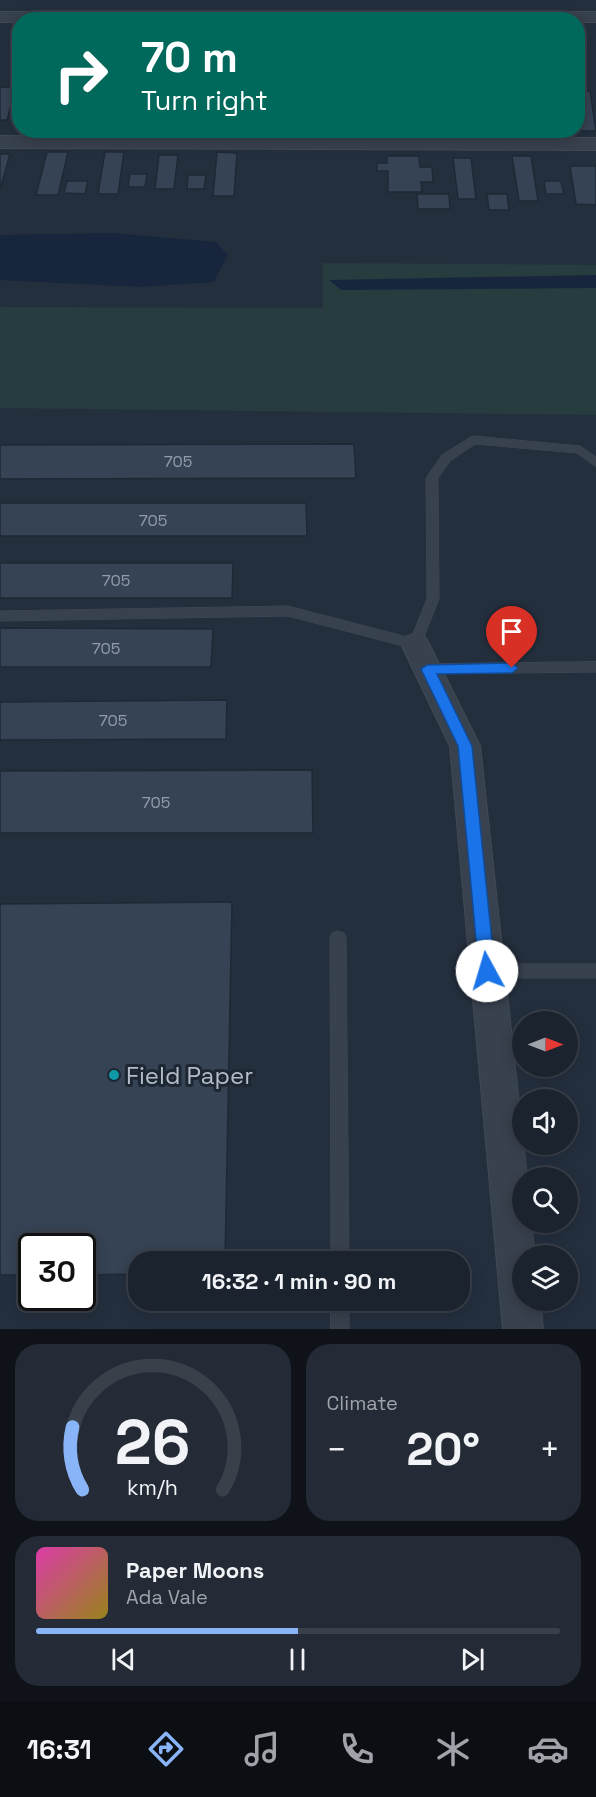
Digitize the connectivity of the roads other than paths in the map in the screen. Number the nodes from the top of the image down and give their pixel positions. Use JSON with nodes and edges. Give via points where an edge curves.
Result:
{"nodes":[{"id":1,"x":308,"y":0,"type":"edge"},
{"id":2,"x":341,"y":0,"type":"edge"},
{"id":3,"x":319,"y":12,"type":"edge"},
{"id":4,"x":332,"y":12,"type":"edge"},
{"id":5,"x":261,"y":138,"type":"edge"},
{"id":6,"x":365,"y":138,"type":"edge"},
{"id":7,"x":0,"y":142,"type":"edge"},
{"id":8,"x":596,"y":144,"type":"edge"},
{"id":9,"x":596,"y":463,"type":"edge"},
{"id":10,"x":0,"y":616,"type":"edge"},
{"id":11,"x":421,"y":657,"type":"junction"},
{"id":12,"x":596,"y":667,"type":"edge"},
{"id":13,"x":338,"y":938,"type":"dead end"},
{"id":14,"x":487,"y":971,"type":"junction"},
{"id":15,"x":596,"y":971,"type":"edge"},
{"id":16,"x":340,"y":1251,"type":"edge"},
{"id":17,"x":340,"y":1311,"type":"edge"},
{"id":18,"x":340,"y":1329,"type":"edge"},
{"id":19,"x":523,"y":1329,"type":"edge"}],
"edges":[{"from":1,"to":3,"type":"street"},
{"from":2,"to":4,"type":"street"},
{"from":5,"to":7,"type":"street"},
{"from":6,"to":8,"type":"street"},
{"from":9,"to":11,"type":"lane","via":[[580,450],[472,440],[446,458],[432,478],[433,598]]},
{"from":10,"to":11,"type":"lane","via":[[288,610]]},
{"from":11,"to":12,"type":"lane"},
{"from":11,"to":14,"type":"street","via":[[465,746]]},
{"from":13,"to":16,"type":"lane"},
{"from":14,"to":15,"type":"lane"},
{"from":14,"to":19,"type":"street"},
{"from":17,"to":18,"type":"lane"}]}
